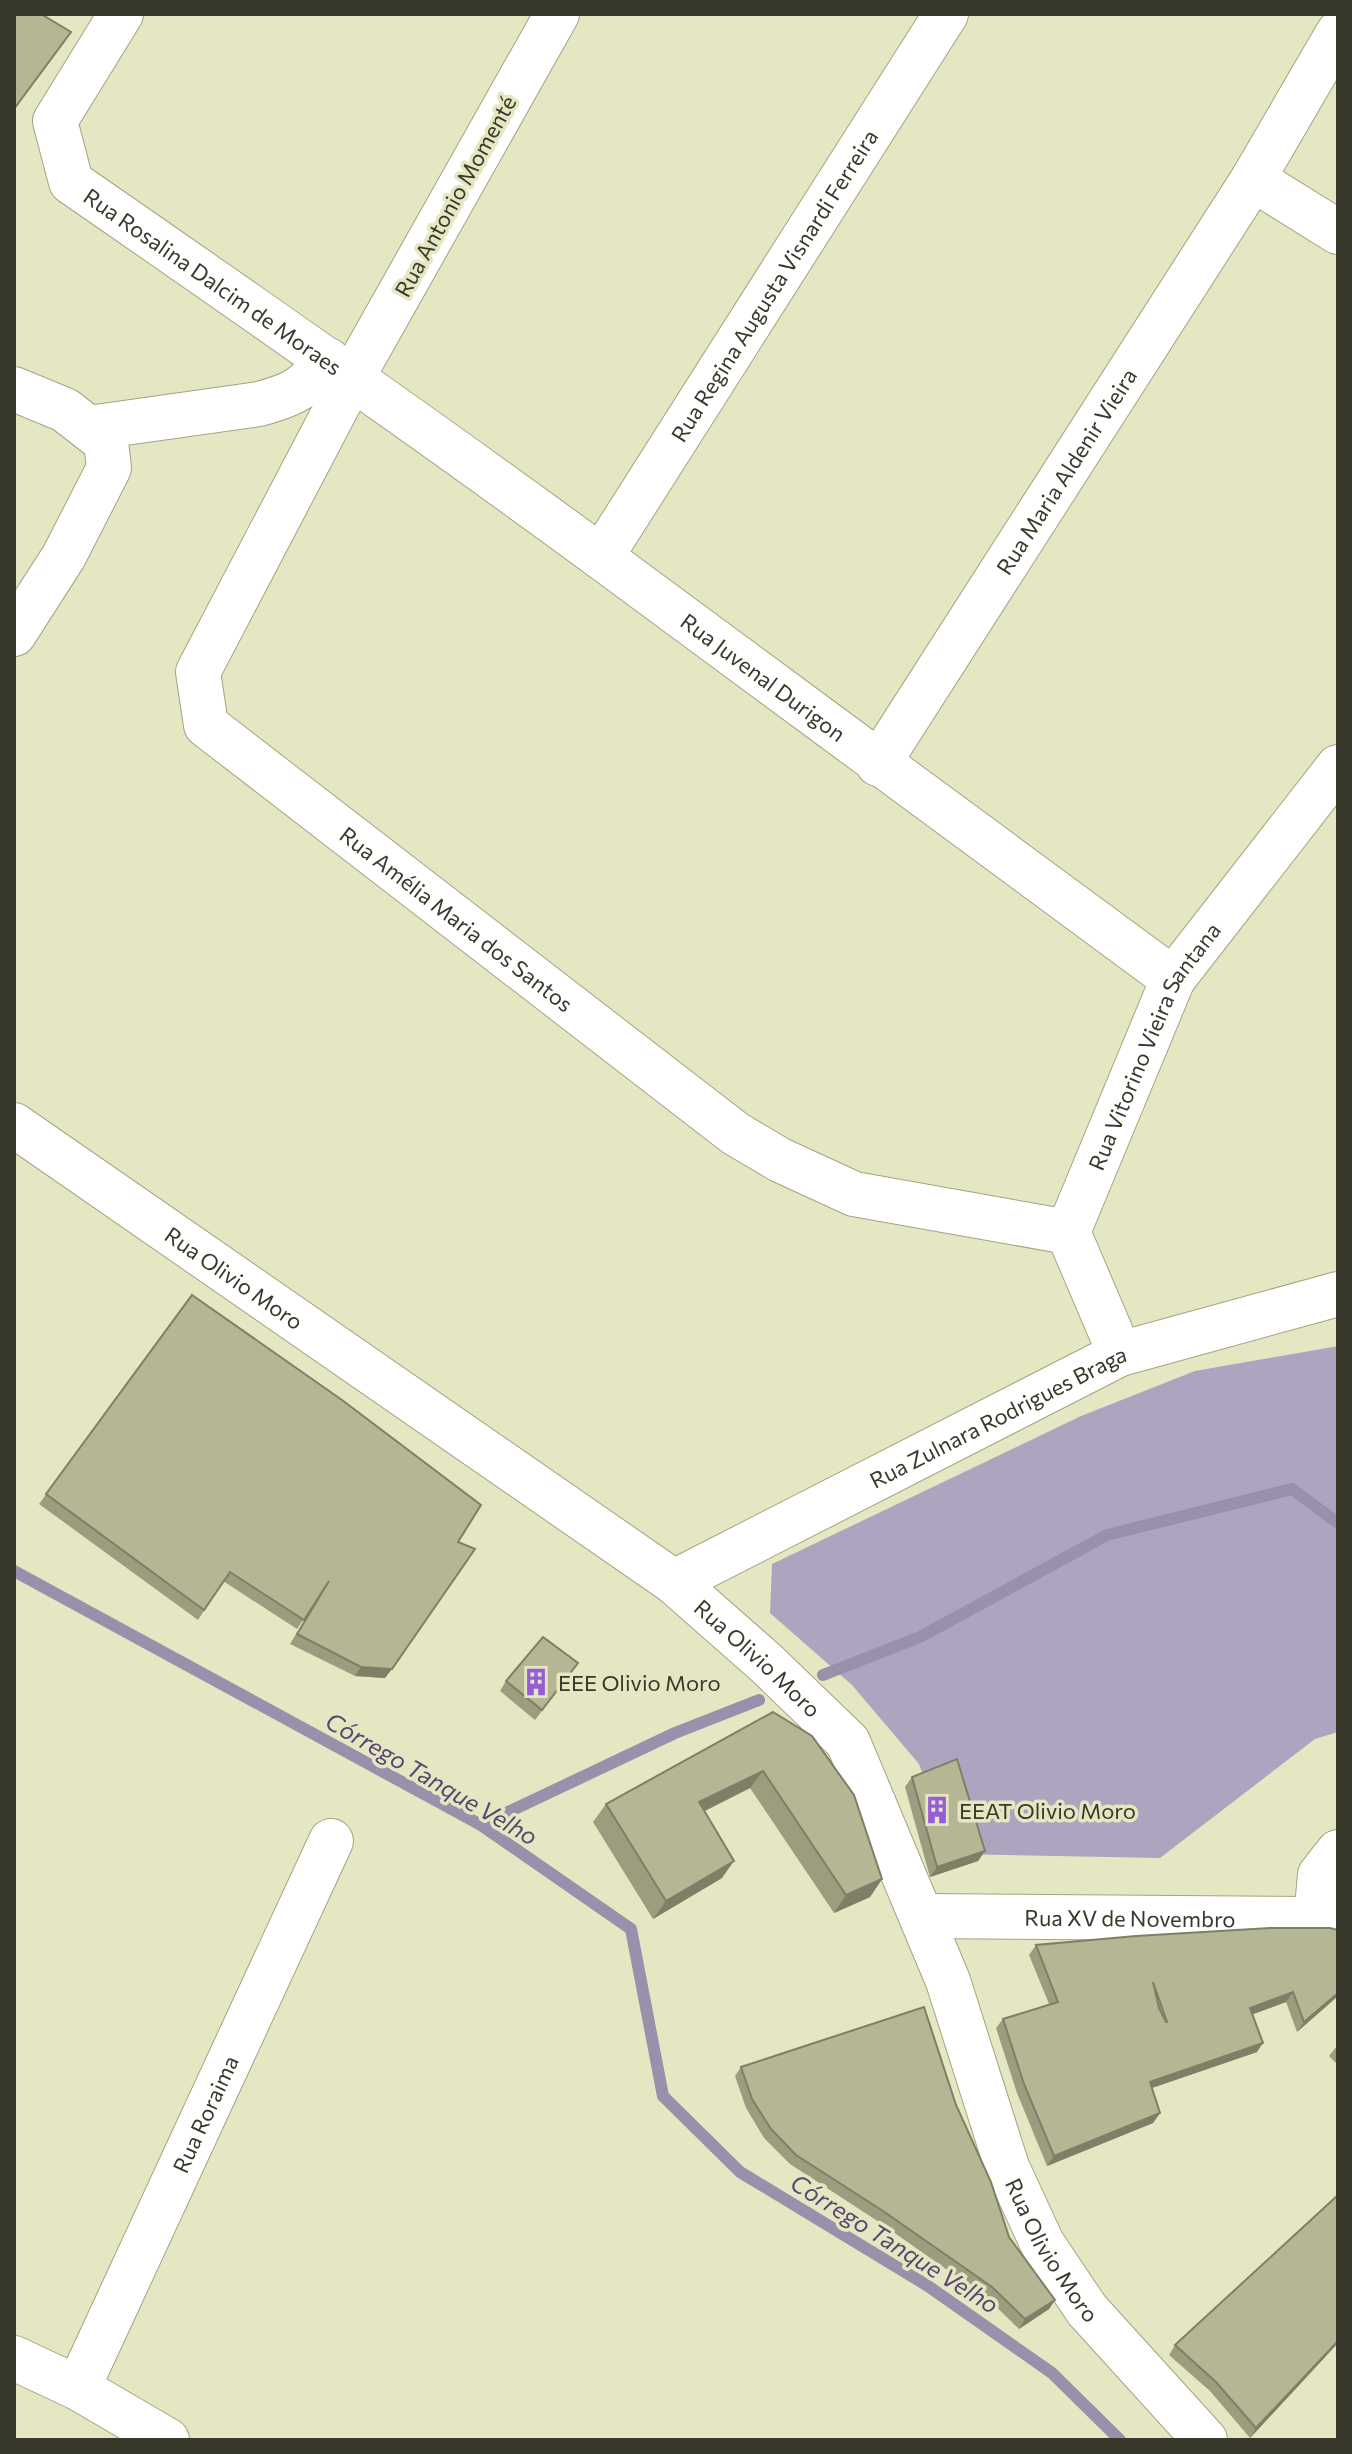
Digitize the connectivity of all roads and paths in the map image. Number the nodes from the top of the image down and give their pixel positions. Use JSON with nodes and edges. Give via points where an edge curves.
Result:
{"nodes":[{"id":1,"x":121,"y":14,"type":"edge"},
{"id":2,"x":557,"y":14,"type":"edge"},
{"id":3,"x":946,"y":14,"type":"edge"},
{"id":4,"x":1338,"y":33,"type":"edge"},
{"id":5,"x":1253,"y":179,"type":"junction"},
{"id":6,"x":1338,"y":232,"type":"edge"},
{"id":7,"x":340,"y":369,"type":"junction"},
{"id":8,"x":14,"y":389,"type":"edge"},
{"id":9,"x":89,"y":428,"type":"junction"},
{"id":10,"x":601,"y":557,"type":"junction"},
{"id":11,"x":14,"y":634,"type":"edge"},
{"id":12,"x":878,"y":764,"type":"junction"},
{"id":13,"x":1338,"y":767,"type":"edge"},
{"id":14,"x":1173,"y":979,"type":"junction"},
{"id":15,"x":14,"y":1125,"type":"edge"},
{"id":16,"x":1068,"y":1232,"type":"junction"},
{"id":17,"x":1338,"y":1294,"type":"edge"},
{"id":18,"x":1120,"y":1354,"type":"junction"},
{"id":19,"x":674,"y":1582,"type":"junction"},
{"id":20,"x":331,"y":1841,"type":"dead end"},
{"id":21,"x":1338,"y":1852,"type":"edge"},
{"id":22,"x":922,"y":1916,"type":"junction"},
{"id":23,"x":1327,"y":1920,"type":"edge"},
{"id":24,"x":14,"y":2358,"type":"edge"},
{"id":25,"x":78,"y":2388,"type":"junction"},
{"id":26,"x":167,"y":2440,"type":"edge"},
{"id":27,"x":1205,"y":2440,"type":"edge"}],
"edges":[{"from":1,"to":7,"type":"street","name":"Rua Rosalina Dalcim de Moraes","via":[[55,121],[71,182]]},
{"from":2,"to":7,"type":"street","name":"Rua Antonio Momenté"},
{"from":3,"to":10,"type":"street","name":"Rua Regina Augusta Visnardi Ferreira"},
{"from":4,"to":5,"type":"street","name":"Rua Maria Aldenir Vieira"},
{"from":5,"to":6,"type":"street"},
{"from":5,"to":12,"type":"street","name":"Rua Maria Aldenir Vieira"},
{"from":7,"to":9,"type":"street","via":[[259,404]]},
{"from":7,"to":10,"type":"street","name":"Rua Juvenal Durigon"},
{"from":7,"to":16,"type":"street","name":"Rua Amélia Maria dos Santos","via":[[198,672],[206,725],[736,1134],[780,1160],[854,1194]]},
{"from":8,"to":9,"type":"street","via":[[65,410]]},
{"from":9,"to":11,"type":"street","via":[[106,442],[109,468],[64,556]]},
{"from":10,"to":12,"type":"street","name":"Rua Juvenal Durigon"},
{"from":12,"to":14,"type":"street","name":"Rua Juvenal Durigon"},
{"from":13,"to":14,"type":"street","name":"Rua Vitorino Vieira Santana"},
{"from":14,"to":16,"type":"street","name":"Rua Vitorino Vieira Santana"},
{"from":15,"to":19,"type":"street","name":"Rua Olivio Moro"},
{"from":16,"to":18,"type":"street"},
{"from":17,"to":18,"type":"street","name":"Rua Zulnara Rodrigues Braga"},
{"from":18,"to":19,"type":"street","name":"Rua Zulnara Rodrigues Braga"},
{"from":19,"to":22,"type":"street","name":"Rua Olivio Moro","via":[[848,1742]]},
{"from":20,"to":25,"type":"street","name":"Rua Roraima"},
{"from":21,"to":23,"type":"street","via":[[1320,1875]]},
{"from":22,"to":23,"type":"street","name":"Rua XV de Novembro"},
{"from":22,"to":27,"type":"street","name":"Rua Olivio Moro","via":[[1007,2167],[1042,2243],[1087,2310]]},
{"from":24,"to":25,"type":"street"},
{"from":25,"to":26,"type":"street"}]}
